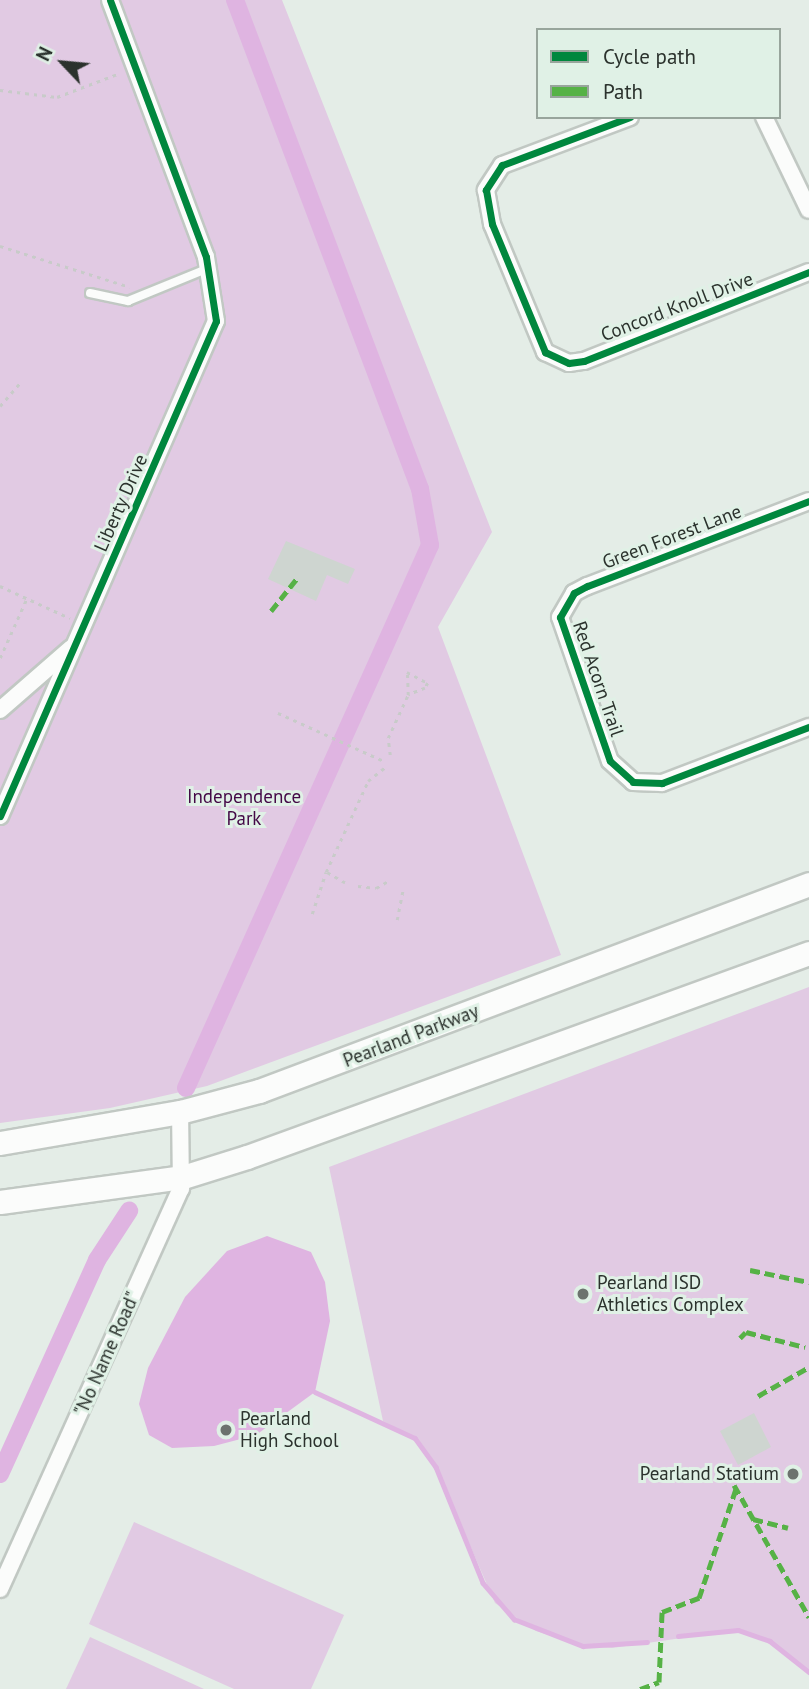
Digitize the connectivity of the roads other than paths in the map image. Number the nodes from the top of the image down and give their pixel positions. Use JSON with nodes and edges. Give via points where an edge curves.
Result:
{"nodes":[{"id":1,"x":110,"y":0,"type":"edge"},
{"id":2,"x":625,"y":119,"type":"edge"},
{"id":3,"x":765,"y":119,"type":"edge"},
{"id":4,"x":809,"y":210,"type":"edge"},
{"id":5,"x":209,"y":268,"type":"junction"},
{"id":6,"x":809,"y":272,"type":"edge"},
{"id":7,"x":90,"y":293,"type":"dead end"},
{"id":8,"x":809,"y":501,"type":"edge"},
{"id":9,"x":560,"y":617,"type":"joint"},
{"id":10,"x":73,"y":647,"type":"junction"},
{"id":11,"x":0,"y":710,"type":"edge"},
{"id":12,"x":809,"y":727,"type":"edge"},
{"id":13,"x":0,"y":816,"type":"edge"},
{"id":14,"x":809,"y":884,"type":"edge"},
{"id":15,"x":809,"y":953,"type":"edge"},
{"id":16,"x":180,"y":1112,"type":"junction"},
{"id":17,"x":0,"y":1143,"type":"edge"},
{"id":18,"x":183,"y":1177,"type":"junction"},
{"id":19,"x":0,"y":1202,"type":"edge"},
{"id":20,"x":0,"y":1589,"type":"edge"}],
"edges":[{"from":1,"to":5,"type":"street","name":"Liberty Drive"},
{"from":2,"to":6,"type":"street","name":"Concord Knoll Drive","via":[[502,165],[486,190],[492,223],[536,339],[555,359],[584,361]]},
{"from":3,"to":4,"type":"street"},
{"from":5,"to":7,"type":"lane","via":[[128,301]]},
{"from":5,"to":10,"type":"street","name":"Liberty Drive","via":[[216,321],[210,343]]},
{"from":8,"to":9,"type":"street","name":"Green Forest Lane","via":[[587,586],[574,593]]},
{"from":9,"to":12,"type":"street","name":"Red Acorn Trail","via":[[610,761],[633,782],[663,783]]},
{"from":10,"to":11,"type":"street"},
{"from":10,"to":13,"type":"street","name":"Liberty Drive"},
{"from":14,"to":16,"type":"main road","name":"Pearland Parkway","via":[[373,1050]]},
{"from":15,"to":18,"type":"main road","via":[[328,1132]]},
{"from":16,"to":17,"type":"main road","name":"Pearland Parkway"},
{"from":16,"to":18,"type":"street","name":"\"No Name Road\""},
{"from":18,"to":19,"type":"main road"},
{"from":18,"to":20,"type":"street","name":"\"No Name Road\""}]}
